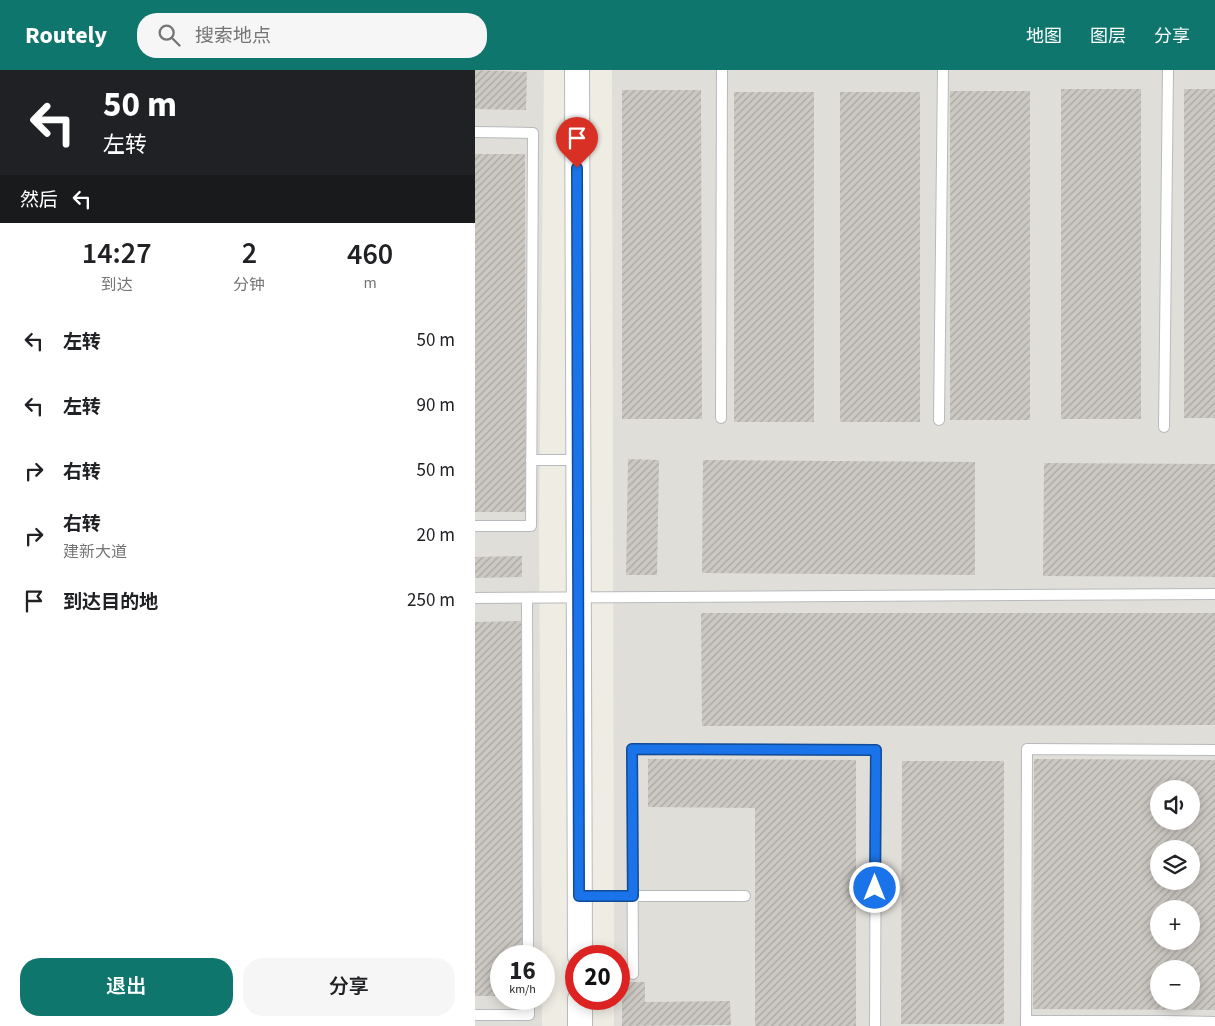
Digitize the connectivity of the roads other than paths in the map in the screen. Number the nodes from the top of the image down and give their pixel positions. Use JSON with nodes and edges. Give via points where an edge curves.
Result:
{"nodes":[{"id":1,"x":577,"y":70,"type":"edge"},
{"id":2,"x":722,"y":70,"type":"edge"},
{"id":3,"x":943,"y":70,"type":"edge"},
{"id":4,"x":1168,"y":70,"type":"edge"},
{"id":5,"x":475,"y":132,"type":"edge"},
{"id":6,"x":721,"y":418,"type":"dead end"},
{"id":7,"x":939,"y":420,"type":"dead end"},
{"id":8,"x":1164,"y":427,"type":"dead end"},
{"id":9,"x":531,"y":460,"type":"junction"},
{"id":10,"x":578,"y":460,"type":"junction"},
{"id":11,"x":475,"y":526,"type":"edge"},
{"id":12,"x":1215,"y":594,"type":"edge"},
{"id":13,"x":475,"y":598,"type":"edge"},
{"id":14,"x":527,"y":598,"type":"junction"},
{"id":15,"x":579,"y":598,"type":"junction"},
{"id":16,"x":1215,"y":750,"type":"edge"},
{"id":17,"x":579,"y":896,"type":"junction"},
{"id":18,"x":633,"y":896,"type":"junction"},
{"id":19,"x":745,"y":896,"type":"dead end"},
{"id":20,"x":529,"y":945,"type":"edge"},
{"id":21,"x":580,"y":945,"type":"edge"},
{"id":22,"x":633,"y":974,"type":"dead end"},
{"id":23,"x":529,"y":1010,"type":"edge"},
{"id":24,"x":580,"y":1010,"type":"edge"},
{"id":25,"x":475,"y":1015,"type":"edge"},
{"id":26,"x":1215,"y":1022,"type":"edge"},
{"id":27,"x":1026,"y":1023,"type":"edge"},
{"id":28,"x":1166,"y":1024,"type":"edge"},
{"id":29,"x":580,"y":1026,"type":"edge"},
{"id":30,"x":875,"y":1026,"type":"edge"}],
"edges":[{"from":1,"to":10,"type":"street"},
{"from":2,"to":6,"type":"lane"},
{"from":3,"to":7,"type":"lane"},
{"from":4,"to":8,"type":"lane"},
{"from":5,"to":9,"type":"lane","via":[[533,133]]},
{"from":9,"to":10,"type":"lane"},
{"from":9,"to":11,"type":"lane","via":[[531,526]]},
{"from":10,"to":15,"type":"street"},
{"from":12,"to":15,"type":"lane"},
{"from":13,"to":14,"type":"lane"},
{"from":14,"to":15,"type":"lane"},
{"from":14,"to":20,"type":"lane"},
{"from":15,"to":17,"type":"street"},
{"from":16,"to":27,"type":"lane","via":[[1027,749]]},
{"from":17,"to":18,"type":"lane"},
{"from":17,"to":21,"type":"street"},
{"from":18,"to":19,"type":"lane"},
{"from":18,"to":22,"type":"lane"},
{"from":18,"to":30,"type":"lane","via":[[632,749],[876,750]]},
{"from":23,"to":25,"type":"lane","via":[[529,1015]]},
{"from":24,"to":29,"type":"street"},
{"from":26,"to":28,"type":"lane"},
{"from":27,"to":28,"type":"lane"}]}
